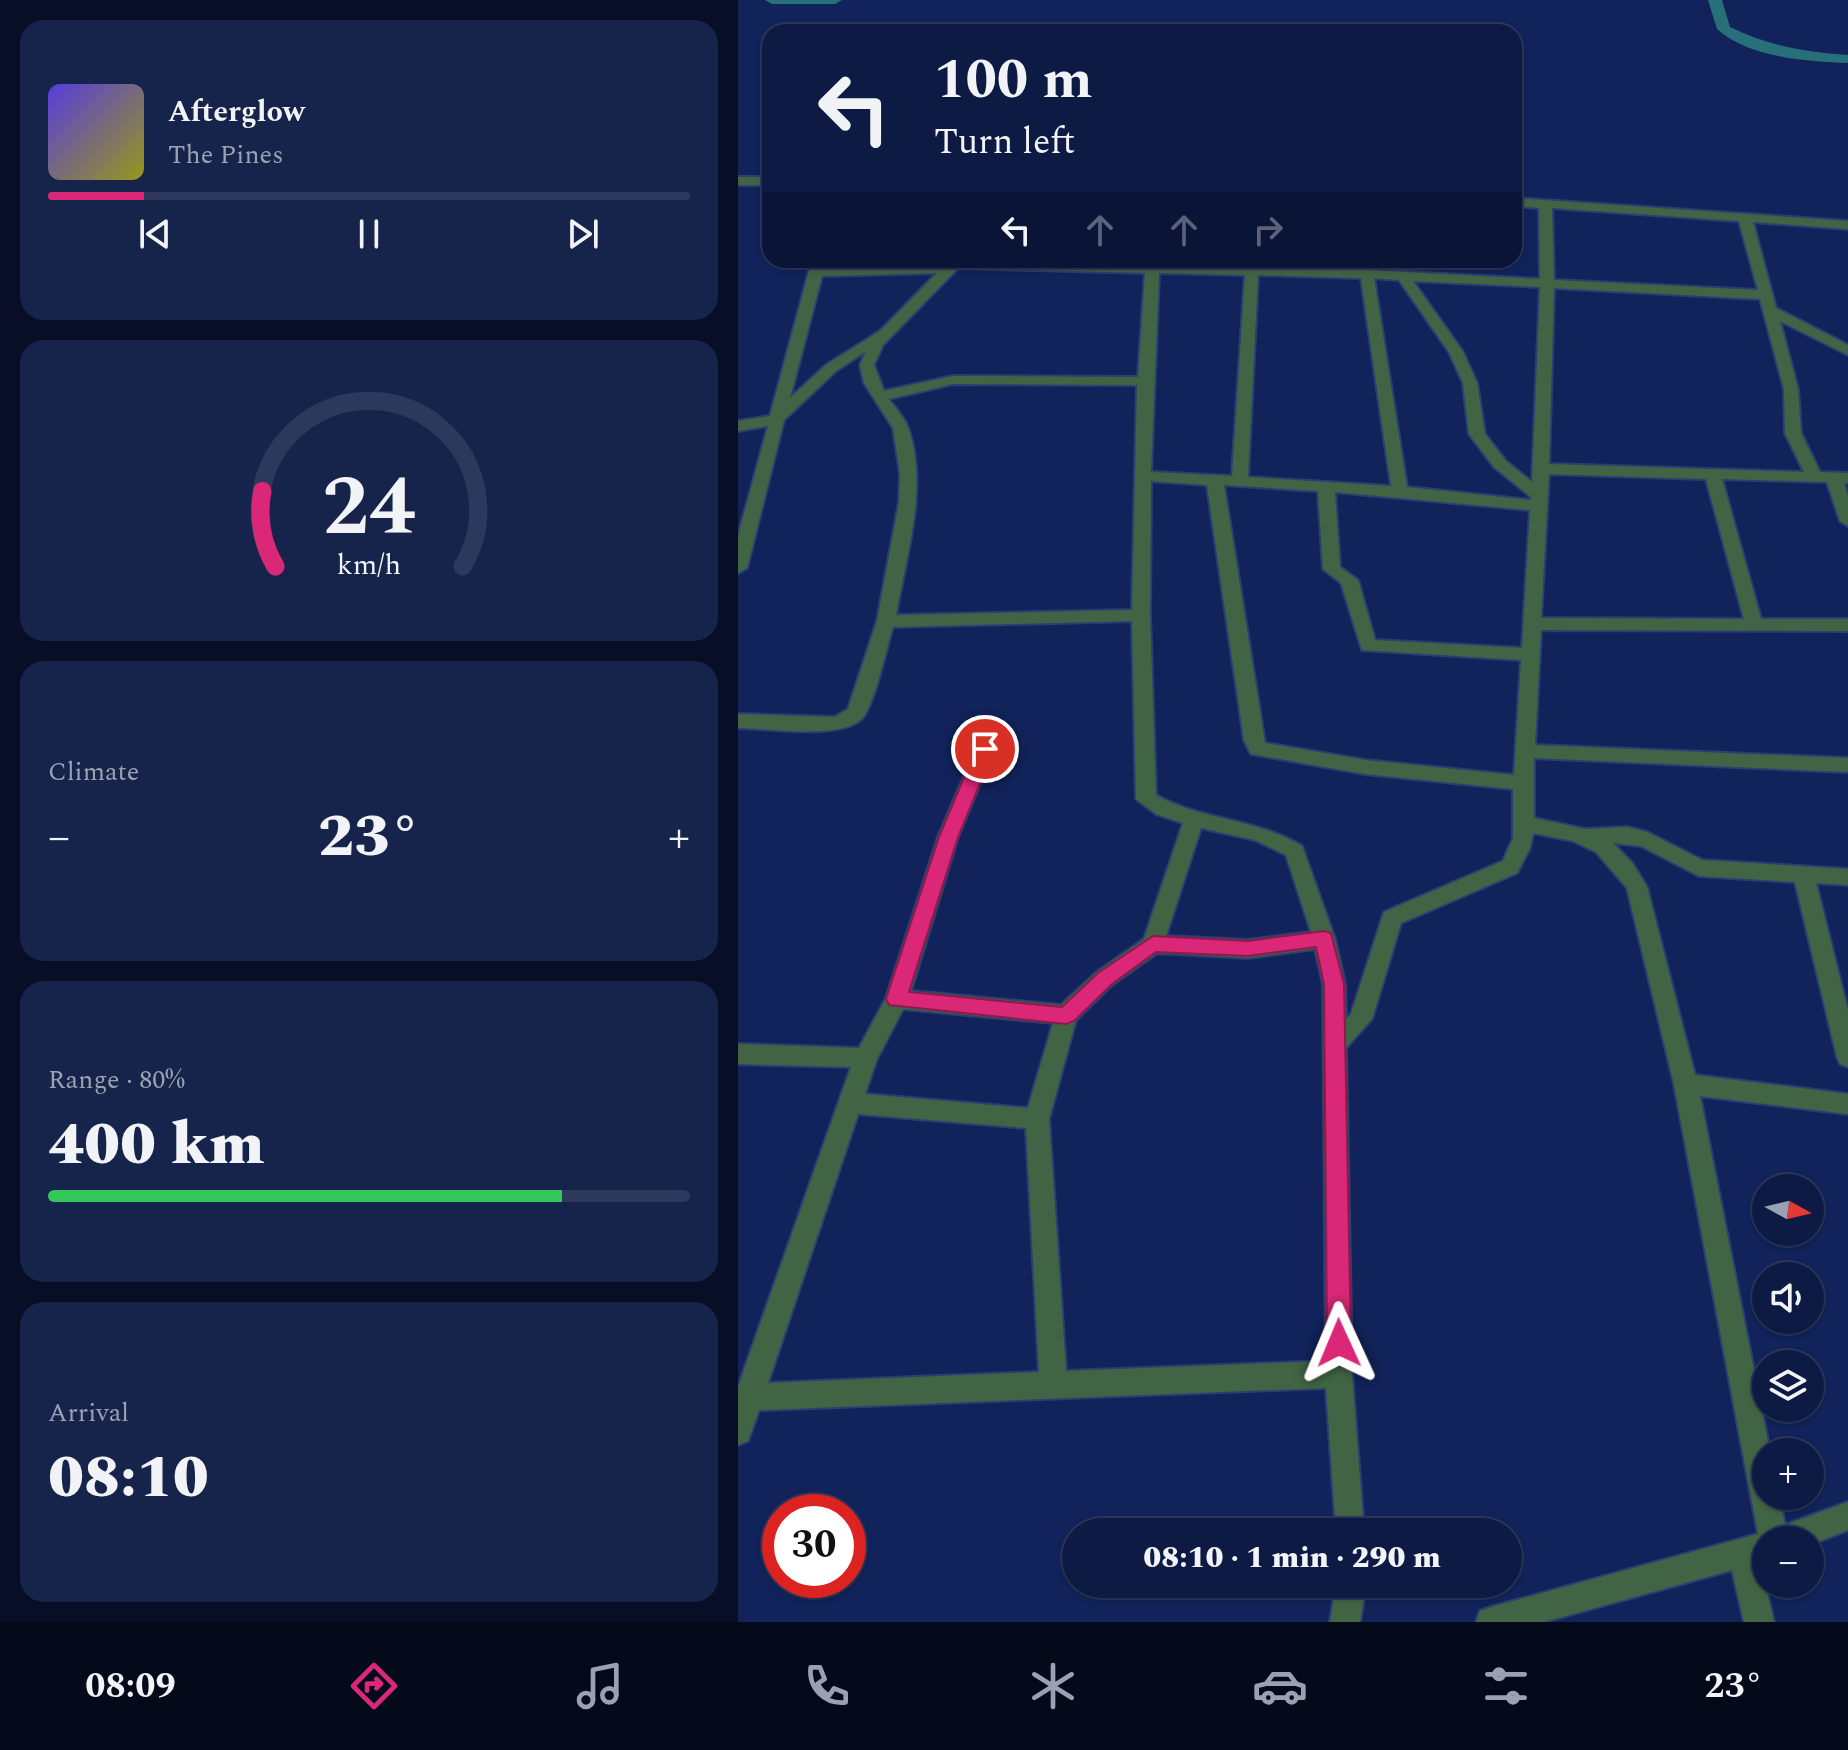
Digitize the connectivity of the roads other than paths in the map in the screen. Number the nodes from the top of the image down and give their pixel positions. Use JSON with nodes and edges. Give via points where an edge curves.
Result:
{"nodes":[{"id":1,"x":738,"y":181,"type":"edge"},
{"id":2,"x":762,"y":181,"type":"edge"},
{"id":3,"x":1522,"y":203,"type":"edge"},
{"id":4,"x":1545,"y":204,"type":"junction"},
{"id":5,"x":1745,"y":218,"type":"junction"},
{"id":6,"x":1848,"y":225,"type":"edge"},
{"id":7,"x":817,"y":268,"type":"edge"},
{"id":8,"x":952,"y":268,"type":"edge"},
{"id":9,"x":1152,"y":268,"type":"edge"},
{"id":10,"x":1223,"y":268,"type":"edge"},
{"id":11,"x":1252,"y":270,"type":"junction"},
{"id":12,"x":1367,"y":274,"type":"junction"},
{"id":13,"x":1403,"y":276,"type":"junction"},
{"id":14,"x":1547,"y":282,"type":"junction"},
{"id":15,"x":1765,"y":295,"type":"junction"},
{"id":16,"x":1772,"y":311,"type":"junction"},
{"id":17,"x":892,"y":326,"type":"junction"},
{"id":18,"x":1848,"y":351,"type":"edge"},
{"id":19,"x":1145,"y":381,"type":"junction"},
{"id":20,"x":880,"y":396,"type":"junction"},
{"id":21,"x":776,"y":420,"type":"junction"},
{"id":22,"x":738,"y":426,"type":"edge"},
{"id":23,"x":1541,"y":469,"type":"junction"},
{"id":24,"x":1713,"y":475,"type":"junction"},
{"id":25,"x":1144,"y":476,"type":"junction"},
{"id":26,"x":1814,"y":477,"type":"junction"},
{"id":27,"x":1841,"y":478,"type":"edge"},
{"id":28,"x":1215,"y":481,"type":"junction"},
{"id":29,"x":1240,"y":482,"type":"junction"},
{"id":30,"x":1326,"y":486,"type":"junction"},
{"id":31,"x":1400,"y":491,"type":"junction"},
{"id":32,"x":1539,"y":501,"type":"junction"},
{"id":33,"x":1848,"y":521,"type":"edge"},
{"id":34,"x":738,"y":568,"type":"edge"},
{"id":35,"x":1141,"y":615,"type":"junction"},
{"id":36,"x":886,"y":621,"type":"junction"},
{"id":37,"x":1533,"y":624,"type":"junction"},
{"id":38,"x":1754,"y":624,"type":"junction"},
{"id":39,"x":1848,"y":625,"type":"edge"},
{"id":40,"x":1530,"y":654,"type":"junction"},
{"id":41,"x":738,"y":721,"type":"edge"},
{"id":42,"x":995,"y":725,"type":"dead end"},
{"id":43,"x":1527,"y":751,"type":"junction"},
{"id":44,"x":1848,"y":765,"type":"edge"},
{"id":45,"x":1523,"y":783,"type":"junction"},
{"id":46,"x":1193,"y":822,"type":"junction"},
{"id":47,"x":1525,"y":824,"type":"junction"},
{"id":48,"x":1588,"y":836,"type":"junction"},
{"id":49,"x":1804,"y":876,"type":"junction"},
{"id":50,"x":1848,"y":877,"type":"edge"},
{"id":51,"x":1324,"y":939,"type":"junction"},
{"id":52,"x":1153,"y":944,"type":"junction"},
{"id":53,"x":897,"y":999,"type":"junction"},
{"id":54,"x":1066,"y":1015,"type":"junction"},
{"id":55,"x":1334,"y":1045,"type":"junction"},
{"id":56,"x":738,"y":1054,"type":"edge"},
{"id":57,"x":1848,"y":1057,"type":"edge"},
{"id":58,"x":866,"y":1058,"type":"junction"},
{"id":59,"x":1686,"y":1084,"type":"junction"},
{"id":60,"x":850,"y":1103,"type":"junction"},
{"id":61,"x":1848,"y":1104,"type":"edge"},
{"id":62,"x":1037,"y":1119,"type":"junction"},
{"id":63,"x":1339,"y":1374,"type":"junction"},
{"id":64,"x":1053,"y":1384,"type":"junction"},
{"id":65,"x":747,"y":1397,"type":"junction"},
{"id":66,"x":738,"y":1431,"type":"edge"},
{"id":67,"x":1848,"y":1516,"type":"edge"},
{"id":68,"x":1349,"y":1518,"type":"edge"},
{"id":69,"x":1770,"y":1526,"type":"edge"},
{"id":70,"x":1821,"y":1526,"type":"edge"},
{"id":71,"x":1752,"y":1551,"type":"edge"},
{"id":72,"x":1349,"y":1598,"type":"edge"},
{"id":73,"x":1757,"y":1598,"type":"edge"},
{"id":74,"x":1345,"y":1622,"type":"edge"},
{"id":75,"x":1491,"y":1622,"type":"edge"},
{"id":76,"x":1759,"y":1622,"type":"edge"}],
"edges":[{"from":1,"to":2,"type":"street"},
{"from":3,"to":4,"type":"street"},
{"from":4,"to":5,"type":"street"},
{"from":4,"to":14,"type":"street"},
{"from":5,"to":6,"type":"street"},
{"from":5,"to":15,"type":"street"},
{"from":7,"to":21,"type":"street"},
{"from":8,"to":17,"type":"street"},
{"from":9,"to":19,"type":"street"},
{"from":10,"to":11,"type":"street"},
{"from":11,"to":12,"type":"street"},
{"from":11,"to":29,"type":"street"},
{"from":12,"to":13,"type":"street"},
{"from":12,"to":31,"type":"street"},
{"from":13,"to":14,"type":"street"},
{"from":13,"to":32,"type":"street","via":[[1456,352],[1470,383],[1477,434]]},
{"from":14,"to":15,"type":"street"},
{"from":14,"to":23,"type":"street"},
{"from":15,"to":16,"type":"street"},
{"from":16,"to":18,"type":"street"},
{"from":16,"to":26,"type":"street","via":[[1791,389],[1793,433]]},
{"from":17,"to":20,"type":"street","via":[[867,365]]},
{"from":17,"to":21,"type":"street","via":[[831,368]]},
{"from":19,"to":20,"type":"street","via":[[953,380]]},
{"from":19,"to":25,"type":"street"},
{"from":20,"to":36,"type":"street","via":[[901,428],[908,474]]},
{"from":21,"to":22,"type":"street"},
{"from":21,"to":34,"type":"street"},
{"from":23,"to":24,"type":"street"},
{"from":23,"to":32,"type":"street"},
{"from":24,"to":26,"type":"street"},
{"from":24,"to":38,"type":"street"},
{"from":25,"to":28,"type":"street"},
{"from":25,"to":35,"type":"street"},
{"from":26,"to":27,"type":"street"},
{"from":27,"to":33,"type":"street"},
{"from":28,"to":29,"type":"street"},
{"from":28,"to":45,"type":"street","via":[[1258,749],[1365,767]]},
{"from":29,"to":30,"type":"street"},
{"from":30,"to":31,"type":"street"},
{"from":30,"to":40,"type":"street","via":[[1332,569],[1349,580],[1368,646]]},
{"from":31,"to":32,"type":"street"},
{"from":32,"to":37,"type":"street"},
{"from":35,"to":36,"type":"street"},
{"from":35,"to":46,"type":"street","via":[[1146,799]]},
{"from":36,"to":41,"type":"street","via":[[857,712],[848,721]]},
{"from":37,"to":38,"type":"street"},
{"from":37,"to":40,"type":"street"},
{"from":38,"to":39,"type":"street"},
{"from":40,"to":43,"type":"street"},
{"from":42,"to":53,"type":"street","via":[[948,837]]},
{"from":43,"to":44,"type":"street"},
{"from":43,"to":45,"type":"street"},
{"from":45,"to":47,"type":"street"},
{"from":46,"to":51,"type":"street","via":[[1269,836],[1295,851]]},
{"from":46,"to":52,"type":"street"},
{"from":47,"to":48,"type":"street"},
{"from":47,"to":55,"type":"street","via":[[1519,855],[1510,867],[1392,918],[1361,1019]]},
{"from":48,"to":49,"type":"street","via":[[1647,840],[1699,868]]},
{"from":48,"to":59,"type":"street","via":[[1622,861],[1637,887]]},
{"from":49,"to":50,"type":"street"},
{"from":49,"to":57,"type":"street"},
{"from":51,"to":52,"type":"street","via":[[1248,949]]},
{"from":51,"to":55,"type":"street","via":[[1334,984]]},
{"from":52,"to":54,"type":"street","via":[[1105,978]]},
{"from":53,"to":54,"type":"street"},
{"from":53,"to":58,"type":"street"},
{"from":54,"to":62,"type":"street"},
{"from":55,"to":63,"type":"street"},
{"from":56,"to":58,"type":"street"},
{"from":58,"to":60,"type":"street"},
{"from":59,"to":61,"type":"street"},
{"from":59,"to":69,"type":"street"},
{"from":60,"to":62,"type":"street"},
{"from":60,"to":65,"type":"street"},
{"from":62,"to":64,"type":"street"},
{"from":63,"to":64,"type":"street"},
{"from":63,"to":68,"type":"street"},
{"from":64,"to":65,"type":"street"},
{"from":65,"to":66,"type":"street"},
{"from":67,"to":70,"type":"street"},
{"from":71,"to":75,"type":"street"},
{"from":72,"to":74,"type":"street"},
{"from":73,"to":76,"type":"street"}]}
